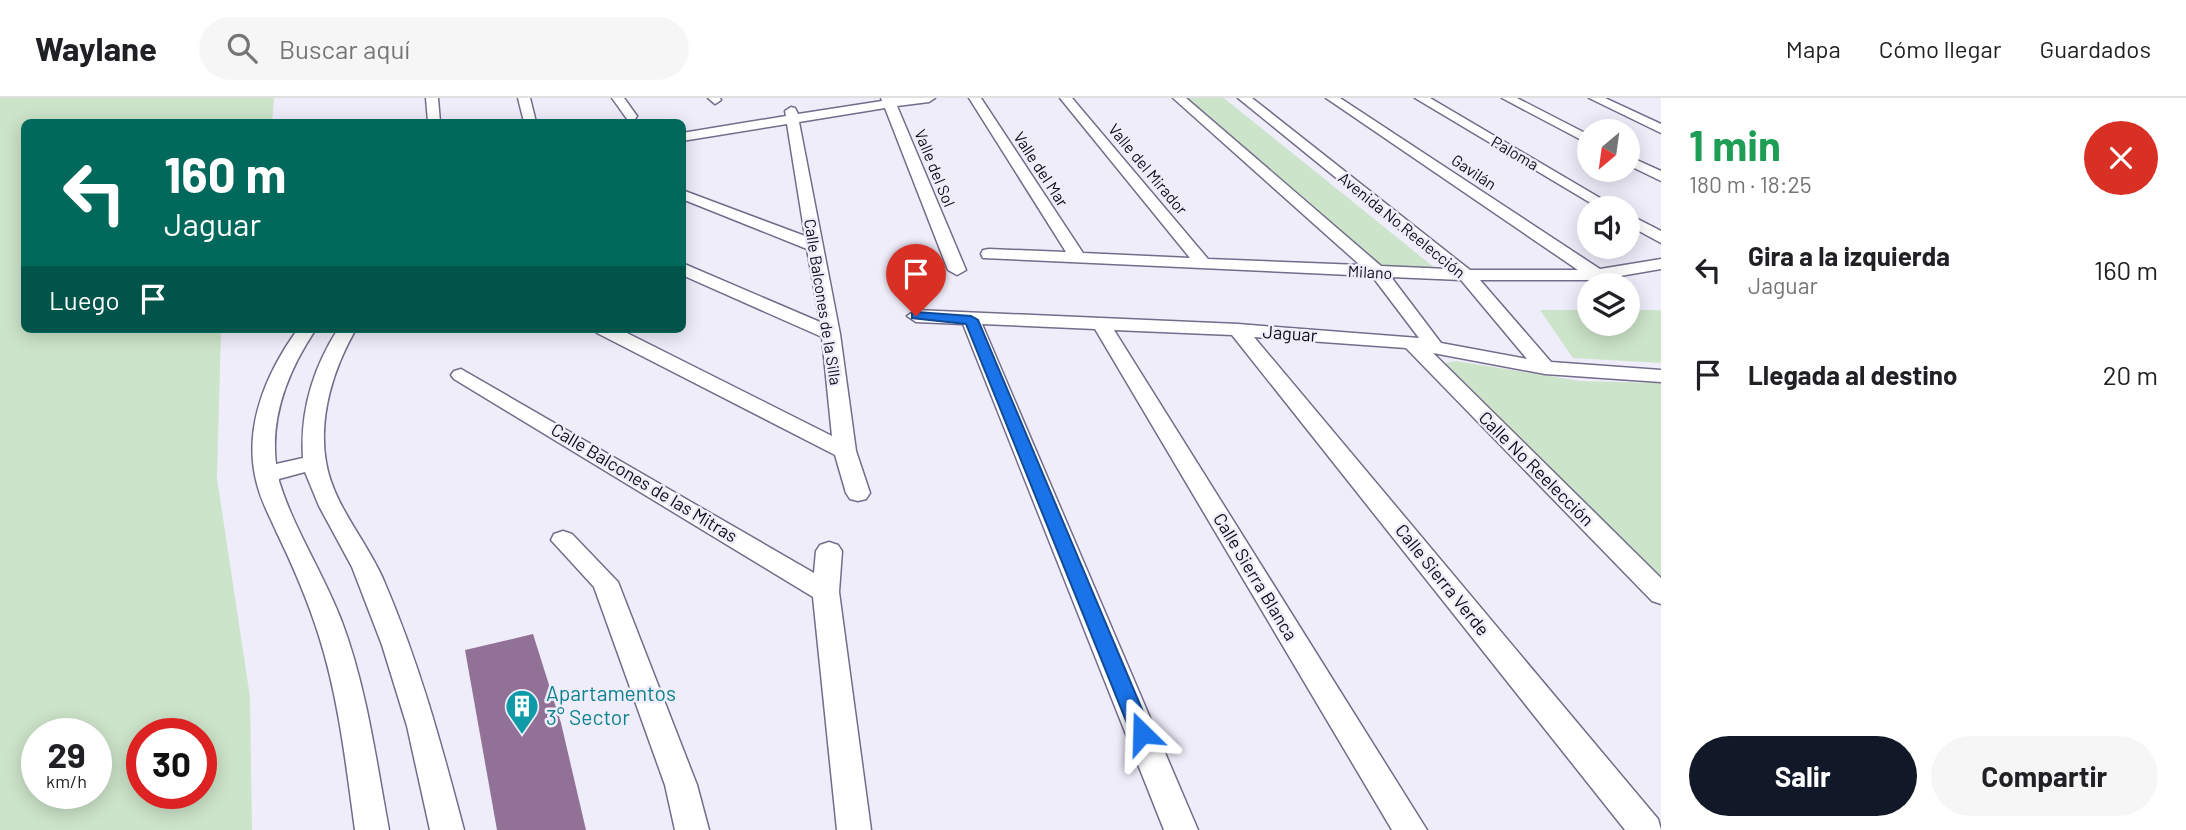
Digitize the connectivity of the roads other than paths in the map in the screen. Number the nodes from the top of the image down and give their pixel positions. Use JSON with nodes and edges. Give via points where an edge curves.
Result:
{"nodes":[{"id":1,"x":449,"y":98,"type":"edge"},
{"id":2,"x":524,"y":98,"type":"edge"},
{"id":3,"x":618,"y":98,"type":"edge"},
{"id":4,"x":929,"y":98,"type":"edge"},
{"id":5,"x":975,"y":98,"type":"edge"},
{"id":6,"x":1066,"y":98,"type":"edge"},
{"id":7,"x":1179,"y":98,"type":"edge"},
{"id":8,"x":1244,"y":98,"type":"edge"},
{"id":9,"x":1332,"y":98,"type":"edge"},
{"id":10,"x":1421,"y":98,"type":"edge"},
{"id":11,"x":1508,"y":98,"type":"edge"},
{"id":12,"x":1595,"y":98,"type":"edge"},
{"id":13,"x":433,"y":99,"type":"edge"},
{"id":14,"x":888,"y":101,"type":"edge"},
{"id":15,"x":631,"y":116,"type":"dead end"},
{"id":16,"x":792,"y":116,"type":"junction"},
{"id":17,"x":434,"y":119,"type":"edge"},
{"id":18,"x":529,"y":119,"type":"edge"},
{"id":19,"x":740,"y":122,"type":"junction"},
{"id":20,"x":686,"y":125,"type":"edge"},
{"id":21,"x":1661,"y":129,"type":"edge"},
{"id":22,"x":1577,"y":134,"type":"edge"},
{"id":23,"x":686,"y":136,"type":"edge"},
{"id":24,"x":1640,"y":166,"type":"edge"},
{"id":25,"x":1661,"y":177,"type":"edge"},
{"id":26,"x":686,"y":196,"type":"edge"},
{"id":27,"x":1588,"y":196,"type":"edge"},
{"id":28,"x":1640,"y":226,"type":"edge"},
{"id":29,"x":1661,"y":238,"type":"edge"},
{"id":30,"x":813,"y":245,"type":"junction"},
{"id":31,"x":989,"y":254,"type":"dead end"},
{"id":32,"x":1078,"y":258,"type":"junction"},
{"id":33,"x":1203,"y":263,"type":"junction"},
{"id":34,"x":1661,"y":264,"type":"edge"},
{"id":35,"x":686,"y":270,"type":"edge"},
{"id":36,"x":957,"y":270,"type":"dead end"},
{"id":37,"x":1378,"y":272,"type":"junction"},
{"id":38,"x":1594,"y":273,"type":"edge"},
{"id":39,"x":1609,"y":273,"type":"edge"},
{"id":40,"x":1466,"y":275,"type":"junction"},
{"id":41,"x":1577,"y":275,"type":"edge"},
{"id":42,"x":916,"y":316,"type":"dead end"},
{"id":43,"x":971,"y":320,"type":"junction"},
{"id":44,"x":1101,"y":324,"type":"junction"},
{"id":45,"x":1238,"y":330,"type":"junction"},
{"id":46,"x":612,"y":333,"type":"edge"},
{"id":47,"x":831,"y":334,"type":"junction"},
{"id":48,"x":341,"y":338,"type":"edge"},
{"id":49,"x":300,"y":339,"type":"edge"},
{"id":50,"x":1423,"y":345,"type":"junction"},
{"id":51,"x":1545,"y":368,"type":"junction"},
{"id":52,"x":461,"y":375,"type":"dead end"},
{"id":53,"x":1661,"y":376,"type":"edge"},
{"id":54,"x":845,"y":450,"type":"junction"},
{"id":55,"x":314,"y":463,"type":"junction"},
{"id":56,"x":266,"y":474,"type":"junction"},
{"id":57,"x":858,"y":493,"type":"dead end"},
{"id":58,"x":563,"y":540,"type":"dead end"},
{"id":59,"x":829,"y":551,"type":"dead end"},
{"id":60,"x":826,"y":592,"type":"junction"},
{"id":61,"x":1661,"y":594,"type":"edge"},
{"id":62,"x":372,"y":830,"type":"edge"},
{"id":63,"x":447,"y":830,"type":"edge"},
{"id":64,"x":692,"y":830,"type":"edge"},
{"id":65,"x":854,"y":830,"type":"edge"},
{"id":66,"x":1181,"y":830,"type":"edge"},
{"id":67,"x":1410,"y":830,"type":"edge"},
{"id":68,"x":1646,"y":830,"type":"edge"}],
"edges":[{"from":1,"to":13,"type":"street"},
{"from":2,"to":18,"type":"street"},
{"from":3,"to":15,"type":"street"},
{"from":4,"to":14,"type":"street"},
{"from":5,"to":32,"type":"street","name":"Valle del Mar"},
{"from":6,"to":33,"type":"street","name":"Valle del Mirador"},
{"from":7,"to":37,"type":"street"},
{"from":8,"to":40,"type":"street","name":"Avenida No Reelección"},
{"from":9,"to":38,"type":"street","name":"Gavilán"},
{"from":10,"to":27,"type":"street","name":"Paloma"},
{"from":11,"to":22,"type":"street"},
{"from":12,"to":21,"type":"street"},
{"from":13,"to":17,"type":"street"},
{"from":14,"to":16,"type":"street"},
{"from":14,"to":36,"type":"street","name":"Valle del Sol"},
{"from":16,"to":19,"type":"street"},
{"from":16,"to":30,"type":"street","name":"Calle Balcones de la Silla"},
{"from":19,"to":20,"type":"street"},
{"from":19,"to":23,"type":"street"},
{"from":24,"to":25,"type":"street"},
{"from":26,"to":30,"type":"street"},
{"from":28,"to":29,"type":"street"},
{"from":30,"to":47,"type":"street","name":"Calle Balcones de la Silla"},
{"from":31,"to":32,"type":"street","name":"Milano"},
{"from":32,"to":33,"type":"street","name":"Milano"},
{"from":33,"to":37,"type":"street","name":"Milano"},
{"from":34,"to":39,"type":"street","name":"Milano"},
{"from":35,"to":47,"type":"street"},
{"from":37,"to":40,"type":"street","name":"Milano"},
{"from":37,"to":50,"type":"street"},
{"from":40,"to":41,"type":"street","name":"Milano"},
{"from":40,"to":51,"type":"street","name":"Avenida No Reelección"},
{"from":42,"to":43,"type":"street","name":"Jaguar"},
{"from":43,"to":44,"type":"street","name":"Jaguar"},
{"from":43,"to":66,"type":"street"},
{"from":44,"to":45,"type":"street","name":"Jaguar"},
{"from":44,"to":67,"type":"street","name":"Calle Sierra Blanca"},
{"from":45,"to":50,"type":"street","name":"Jaguar"},
{"from":45,"to":68,"type":"street","name":"Calle Sierra Verde"},
{"from":46,"to":54,"type":"street"},
{"from":47,"to":54,"type":"street","name":"Calle Balcones de la Silla"},
{"from":48,"to":49,"type":"street"},
{"from":48,"to":55,"type":"street","via":[[315,420]]},
{"from":49,"to":56,"type":"street","via":[[277,379],[265,420]]},
{"from":50,"to":51,"type":"street","name":"Jaguar"},
{"from":50,"to":61,"type":"street","name":"Calle No Reelección"},
{"from":51,"to":53,"type":"street","name":"Jaguar"},
{"from":52,"to":60,"type":"street","name":"Calle Balcones de las Mitras"},
{"from":54,"to":57,"type":"street","name":"Calle Balcones de la Silla"},
{"from":55,"to":56,"type":"street"},
{"from":55,"to":63,"type":"street","via":[[370,577],[418,712]]},
{"from":56,"to":62,"type":"street","via":[[338,652]]},
{"from":58,"to":64,"type":"street","via":[[605,582],[681,785]]},
{"from":59,"to":60,"type":"street"},
{"from":60,"to":65,"type":"street"}]}
